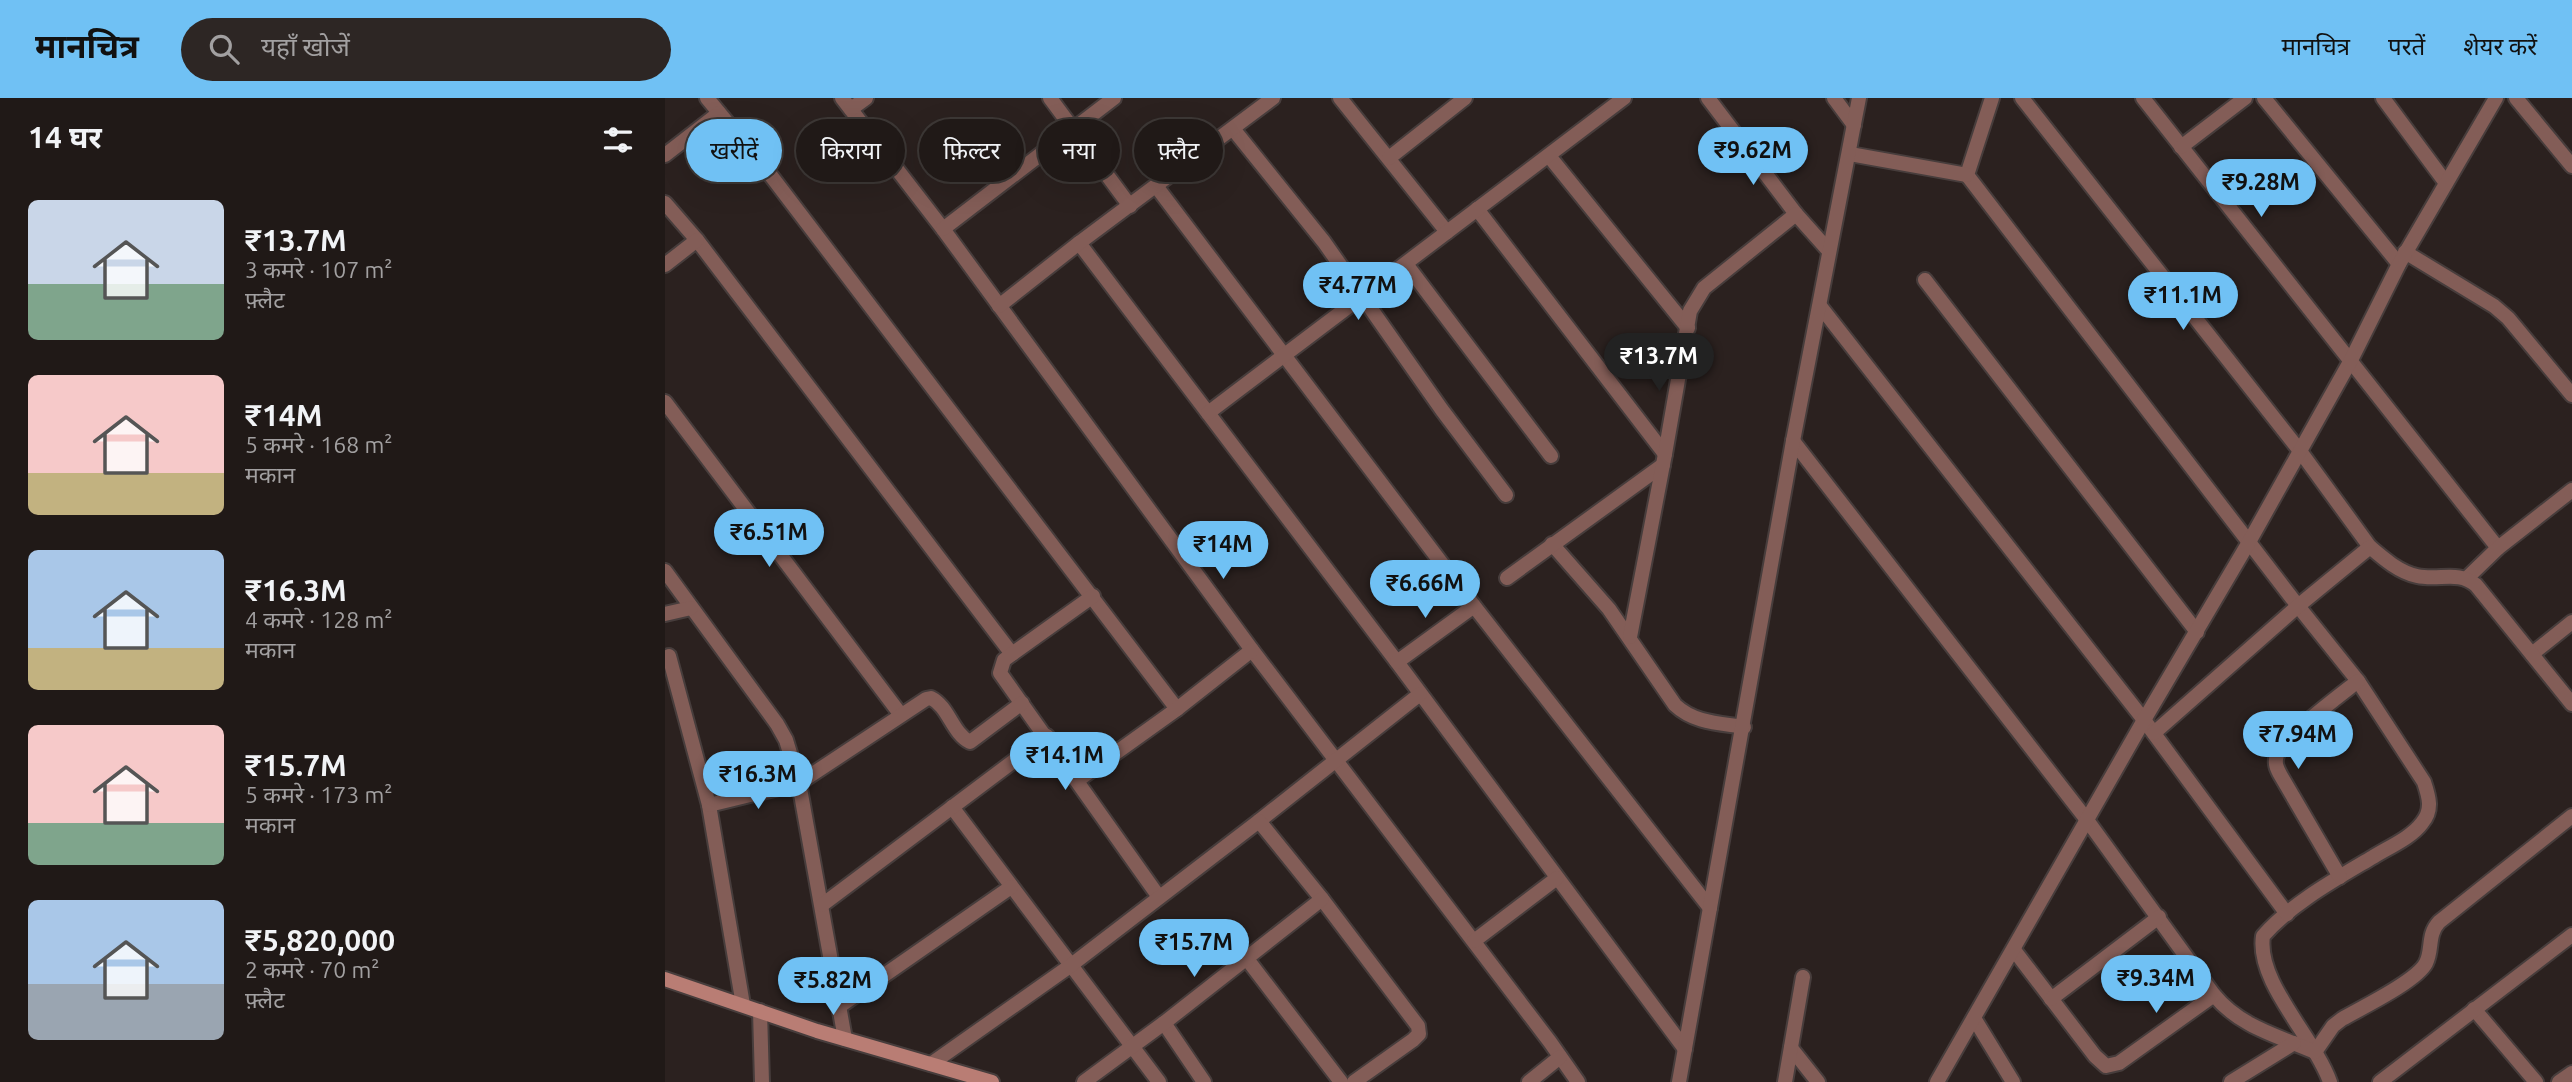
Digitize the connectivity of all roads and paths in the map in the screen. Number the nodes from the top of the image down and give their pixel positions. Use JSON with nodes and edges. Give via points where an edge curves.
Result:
{"nodes":[{"id":1,"x":707,"y":98,"type":"edge"},
{"id":2,"x":866,"y":98,"type":"edge"},
{"id":3,"x":1050,"y":98,"type":"edge"},
{"id":4,"x":1114,"y":98,"type":"edge"},
{"id":5,"x":1273,"y":98,"type":"edge"},
{"id":6,"x":1341,"y":98,"type":"edge"},
{"id":7,"x":1465,"y":98,"type":"edge"},
{"id":8,"x":1625,"y":98,"type":"edge"},
{"id":9,"x":1708,"y":98,"type":"edge"},
{"id":10,"x":1834,"y":98,"type":"edge"},
{"id":11,"x":1859,"y":98,"type":"edge"},
{"id":12,"x":1992,"y":98,"type":"edge"},
{"id":13,"x":2022,"y":98,"type":"edge"},
{"id":14,"x":2143,"y":98,"type":"edge"},
{"id":15,"x":2245,"y":98,"type":"edge"},
{"id":16,"x":2264,"y":98,"type":"edge"},
{"id":17,"x":2383,"y":98,"type":"edge"},
{"id":18,"x":2496,"y":98,"type":"edge"},
{"id":19,"x":2516,"y":98,"type":"edge"},
{"id":20,"x":846,"y":104,"type":"edge"},
{"id":21,"x":719,"y":113,"type":"junction"},
{"id":22,"x":1066,"y":119,"type":"edge"},
{"id":23,"x":1085,"y":119,"type":"edge"},
{"id":24,"x":1854,"y":125,"type":"junction"},
{"id":25,"x":1234,"y":130,"type":"junction"},
{"id":26,"x":2181,"y":147,"type":"junction"},
{"id":27,"x":1850,"y":154,"type":"junction"},
{"id":28,"x":665,"y":155,"type":"edge"},
{"id":29,"x":1038,"y":155,"type":"edge"},
{"id":30,"x":1549,"y":156,"type":"junction"},
{"id":31,"x":1389,"y":158,"type":"junction"},
{"id":32,"x":2572,"y":166,"type":"edge"},
{"id":33,"x":1967,"y":175,"type":"junction"},
{"id":34,"x":1113,"y":182,"type":"edge"},
{"id":35,"x":2447,"y":183,"type":"junction"},
{"id":36,"x":1156,"y":186,"type":"junction"},
{"id":37,"x":665,"y":203,"type":"edge"},
{"id":38,"x":1130,"y":205,"type":"junction"},
{"id":39,"x":1477,"y":209,"type":"junction"},
{"id":40,"x":1796,"y":214,"type":"junction"},
{"id":41,"x":943,"y":229,"type":"junction"},
{"id":42,"x":1447,"y":232,"type":"junction"},
{"id":43,"x":697,"y":240,"type":"junction"},
{"id":44,"x":1079,"y":243,"type":"junction"},
{"id":45,"x":1829,"y":251,"type":"junction"},
{"id":46,"x":2402,"y":258,"type":"junction"},
{"id":47,"x":1406,"y":264,"type":"junction"},
{"id":48,"x":665,"y":265,"type":"edge"},
{"id":49,"x":1925,"y":280,"type":"dead end"},
{"id":50,"x":1362,"y":298,"type":"junction"},
{"id":51,"x":999,"y":306,"type":"junction"},
{"id":52,"x":1820,"y":306,"type":"junction"},
{"id":53,"x":1688,"y":328,"type":"junction"},
{"id":54,"x":1285,"y":355,"type":"junction"},
{"id":55,"x":2351,"y":360,"type":"junction"},
{"id":56,"x":2572,"y":395,"type":"edge"},
{"id":57,"x":665,"y":402,"type":"edge"},
{"id":58,"x":1208,"y":413,"type":"junction"},
{"id":59,"x":1793,"y":441,"type":"junction"},
{"id":60,"x":2299,"y":451,"type":"junction"},
{"id":61,"x":1551,"y":456,"type":"dead end"},
{"id":62,"x":1664,"y":459,"type":"junction"},
{"id":63,"x":2572,"y":490,"type":"edge"},
{"id":64,"x":1506,"y":495,"type":"dead end"},
{"id":65,"x":2249,"y":541,"type":"junction"},
{"id":66,"x":1552,"y":544,"type":"junction"},
{"id":67,"x":2370,"y":547,"type":"junction"},
{"id":68,"x":2498,"y":548,"type":"junction"},
{"id":69,"x":665,"y":572,"type":"edge"},
{"id":70,"x":1507,"y":578,"type":"dead end"},
{"id":71,"x":2467,"y":578,"type":"junction"},
{"id":72,"x":1093,"y":596,"type":"junction"},
{"id":73,"x":1474,"y":606,"type":"junction"},
{"id":74,"x":2298,"y":606,"type":"junction"},
{"id":75,"x":691,"y":608,"type":"junction"},
{"id":76,"x":665,"y":614,"type":"edge"},
{"id":77,"x":2572,"y":622,"type":"edge"},
{"id":78,"x":2197,"y":632,"type":"junction"},
{"id":79,"x":1630,"y":637,"type":"junction"},
{"id":80,"x":1252,"y":650,"type":"junction"},
{"id":81,"x":1012,"y":654,"type":"junction"},
{"id":82,"x":2532,"y":654,"type":"junction"},
{"id":83,"x":669,"y":656,"type":"dead end"},
{"id":84,"x":1397,"y":662,"type":"junction"},
{"id":85,"x":2358,"y":681,"type":"junction"},
{"id":86,"x":1420,"y":694,"type":"junction"},
{"id":87,"x":1022,"y":703,"type":"junction"},
{"id":88,"x":2572,"y":705,"type":"edge"},
{"id":89,"x":1177,"y":709,"type":"junction"},
{"id":90,"x":901,"y":715,"type":"junction"},
{"id":91,"x":2144,"y":720,"type":"junction"},
{"id":92,"x":1744,"y":727,"type":"junction"},
{"id":93,"x":2154,"y":733,"type":"junction"},
{"id":94,"x":1047,"y":736,"type":"junction"},
{"id":95,"x":1336,"y":758,"type":"junction"},
{"id":96,"x":1078,"y":780,"type":"junction"},
{"id":97,"x":799,"y":783,"type":"junction"},
{"id":98,"x":709,"y":805,"type":"junction"},
{"id":99,"x":952,"y":807,"type":"junction"},
{"id":100,"x":2572,"y":816,"type":"edge"},
{"id":101,"x":2087,"y":820,"type":"junction"},
{"id":102,"x":1259,"y":821,"type":"junction"},
{"id":103,"x":2340,"y":877,"type":"junction"},
{"id":104,"x":1557,"y":878,"type":"junction"},
{"id":105,"x":1011,"y":887,"type":"junction"},
{"id":106,"x":1159,"y":897,"type":"junction"},
{"id":107,"x":1322,"y":899,"type":"junction"},
{"id":108,"x":822,"y":905,"type":"junction"},
{"id":109,"x":1710,"y":908,"type":"junction"},
{"id":110,"x":2287,"y":914,"type":"junction"},
{"id":111,"x":2159,"y":917,"type":"junction"},
{"id":112,"x":2572,"y":935,"type":"edge"},
{"id":113,"x":1474,"y":941,"type":"junction"},
{"id":114,"x":2014,"y":950,"type":"junction"},
{"id":115,"x":1247,"y":959,"type":"junction"},
{"id":116,"x":1070,"y":966,"type":"junction"},
{"id":117,"x":1803,"y":977,"type":"dead end"},
{"id":118,"x":665,"y":979,"type":"edge"},
{"id":119,"x":2214,"y":995,"type":"junction"},
{"id":120,"x":2051,"y":999,"type":"junction"},
{"id":121,"x":743,"y":1005,"type":"junction"},
{"id":122,"x":840,"y":1006,"type":"junction"},
{"id":123,"x":2474,"y":1009,"type":"junction"},
{"id":124,"x":759,"y":1011,"type":"junction"},
{"id":125,"x":1974,"y":1018,"type":"junction"},
{"id":126,"x":1164,"y":1024,"type":"junction"},
{"id":127,"x":845,"y":1039,"type":"junction"},
{"id":128,"x":2294,"y":1043,"type":"junction"},
{"id":129,"x":1131,"y":1046,"type":"junction"},
{"id":130,"x":1791,"y":1048,"type":"junction"},
{"id":131,"x":1685,"y":1049,"type":"junction"},
{"id":132,"x":2315,"y":1052,"type":"junction"},
{"id":133,"x":1560,"y":1057,"type":"junction"},
{"id":134,"x":931,"y":1064,"type":"junction"},
{"id":135,"x":2572,"y":1073,"type":"edge"},
{"id":136,"x":762,"y":1082,"type":"edge"},
{"id":137,"x":992,"y":1082,"type":"edge"},
{"id":138,"x":1084,"y":1082,"type":"edge"},
{"id":139,"x":1159,"y":1082,"type":"edge"},
{"id":140,"x":1204,"y":1082,"type":"edge"},
{"id":141,"x":1341,"y":1082,"type":"edge"},
{"id":142,"x":1354,"y":1082,"type":"edge"},
{"id":143,"x":1529,"y":1082,"type":"edge"},
{"id":144,"x":1578,"y":1082,"type":"edge"},
{"id":145,"x":1679,"y":1082,"type":"edge"},
{"id":146,"x":1785,"y":1082,"type":"edge"},
{"id":147,"x":1818,"y":1082,"type":"edge"},
{"id":148,"x":1937,"y":1082,"type":"edge"},
{"id":149,"x":2013,"y":1082,"type":"edge"},
{"id":150,"x":2231,"y":1082,"type":"edge"},
{"id":151,"x":2330,"y":1082,"type":"edge"},
{"id":152,"x":2381,"y":1082,"type":"edge"},
{"id":153,"x":2536,"y":1082,"type":"edge"},
{"id":154,"x":2559,"y":1082,"type":"edge"}],
"edges":[{"from":1,"to":21,"type":"street"},
{"from":2,"to":20,"type":"street"},
{"from":3,"to":22,"type":"street"},
{"from":4,"to":23,"type":"street"},
{"from":5,"to":25,"type":"street"},
{"from":6,"to":31,"type":"street"},
{"from":7,"to":31,"type":"street"},
{"from":8,"to":30,"type":"street"},
{"from":9,"to":40,"type":"street"},
{"from":10,"to":24,"type":"street"},
{"from":11,"to":24,"type":"street"},
{"from":12,"to":33,"type":"street"},
{"from":13,"to":60,"type":"street"},
{"from":14,"to":26,"type":"street"},
{"from":15,"to":26,"type":"street"},
{"from":16,"to":46,"type":"street"},
{"from":17,"to":35,"type":"street"},
{"from":18,"to":35,"type":"street"},
{"from":19,"to":32,"type":"street"},
{"from":20,"to":41,"type":"street"},
{"from":21,"to":28,"type":"street"},
{"from":21,"to":72,"type":"street"},
{"from":24,"to":27,"type":"street"},
{"from":25,"to":36,"type":"street"},
{"from":25,"to":50,"type":"street","via":[[1324,242]]},
{"from":26,"to":55,"type":"street"},
{"from":27,"to":33,"type":"street"},
{"from":27,"to":45,"type":"street"},
{"from":29,"to":41,"type":"street"},
{"from":30,"to":39,"type":"street"},
{"from":30,"to":53,"type":"street"},
{"from":31,"to":42,"type":"street"},
{"from":33,"to":65,"type":"street"},
{"from":34,"to":38,"type":"street"},
{"from":35,"to":46,"type":"street"},
{"from":36,"to":38,"type":"street"},
{"from":36,"to":54,"type":"street"},
{"from":37,"to":43,"type":"street"},
{"from":38,"to":44,"type":"street"},
{"from":39,"to":42,"type":"street"},
{"from":39,"to":62,"type":"street"},
{"from":40,"to":45,"type":"street"},
{"from":40,"to":53,"type":"street","via":[[1704,288],[1690,311]]},
{"from":41,"to":51,"type":"street"},
{"from":42,"to":47,"type":"street"},
{"from":43,"to":48,"type":"street"},
{"from":43,"to":81,"type":"street"},
{"from":44,"to":51,"type":"street"},
{"from":44,"to":58,"type":"street"},
{"from":45,"to":52,"type":"street"},
{"from":46,"to":55,"type":"street"},
{"from":46,"to":56,"type":"street","via":[[2494,306]]},
{"from":47,"to":50,"type":"street"},
{"from":47,"to":61,"type":"street"},
{"from":49,"to":78,"type":"street"},
{"from":50,"to":54,"type":"street"},
{"from":50,"to":64,"type":"street"},
{"from":51,"to":80,"type":"street"},
{"from":52,"to":59,"type":"street"},
{"from":52,"to":91,"type":"street"},
{"from":53,"to":62,"type":"street"},
{"from":54,"to":58,"type":"street"},
{"from":54,"to":73,"type":"street"},
{"from":55,"to":60,"type":"street"},
{"from":55,"to":68,"type":"street"},
{"from":57,"to":90,"type":"street"},
{"from":58,"to":84,"type":"street"},
{"from":59,"to":92,"type":"street"},
{"from":59,"to":101,"type":"street"},
{"from":60,"to":65,"type":"street"},
{"from":60,"to":67,"type":"street"},
{"from":62,"to":66,"type":"street"},
{"from":62,"to":79,"type":"street"},
{"from":63,"to":68,"type":"street"},
{"from":65,"to":74,"type":"street"},
{"from":65,"to":78,"type":"street"},
{"from":66,"to":70,"type":"street"},
{"from":66,"to":79,"type":"street"},
{"from":67,"to":71,"type":"street","via":[[2415,576]]},
{"from":67,"to":74,"type":"street"},
{"from":68,"to":71,"type":"street"},
{"from":69,"to":75,"type":"street"},
{"from":71,"to":82,"type":"street"},
{"from":72,"to":81,"type":"street"},
{"from":72,"to":89,"type":"street"},
{"from":73,"to":84,"type":"street"},
{"from":73,"to":109,"type":"street"},
{"from":74,"to":85,"type":"street"},
{"from":74,"to":93,"type":"street"},
{"from":75,"to":76,"type":"street"},
{"from":75,"to":97,"type":"street","via":[[782,732]]},
{"from":77,"to":82,"type":"street"},
{"from":78,"to":91,"type":"street"},
{"from":79,"to":92,"type":"street","via":[[1686,715]]},
{"from":80,"to":89,"type":"street"},
{"from":80,"to":95,"type":"street"},
{"from":81,"to":87,"type":"street","via":[[1004,660],[1000,673]]},
{"from":82,"to":88,"type":"street"},
{"from":83,"to":98,"type":"street"},
{"from":84,"to":86,"type":"street"},
{"from":85,"to":103,"type":"street","via":[[2289,739],[2276,757],[2276,767]]},
{"from":85,"to":103,"type":"street","via":[[2424,782],[2429,810],[2422,824],[2407,836]]},
{"from":86,"to":95,"type":"street"},
{"from":86,"to":104,"type":"street"},
{"from":87,"to":90,"type":"street","via":[[969,742],[934,699]]},
{"from":87,"to":94,"type":"street"},
{"from":89,"to":96,"type":"street"},
{"from":90,"to":97,"type":"street"},
{"from":91,"to":93,"type":"street"},
{"from":91,"to":101,"type":"street"},
{"from":92,"to":109,"type":"street"},
{"from":93,"to":110,"type":"street"},
{"from":94,"to":96,"type":"street"},
{"from":94,"to":99,"type":"street"},
{"from":95,"to":102,"type":"street"},
{"from":95,"to":113,"type":"street"},
{"from":96,"to":106,"type":"street"},
{"from":97,"to":98,"type":"street"},
{"from":97,"to":108,"type":"street"},
{"from":98,"to":121,"type":"street"},
{"from":99,"to":105,"type":"street"},
{"from":99,"to":108,"type":"street"},
{"from":100,"to":132,"type":"street","via":[[2439,922],[2431,934],[2424,967],[2333,1026]]},
{"from":101,"to":111,"type":"street"},
{"from":101,"to":114,"type":"street"},
{"from":102,"to":106,"type":"street"},
{"from":102,"to":107,"type":"street"},
{"from":103,"to":110,"type":"street"},
{"from":104,"to":113,"type":"street"},
{"from":104,"to":131,"type":"street"},
{"from":105,"to":116,"type":"street"},
{"from":105,"to":122,"type":"street"},
{"from":106,"to":116,"type":"street"},
{"from":107,"to":115,"type":"street"},
{"from":107,"to":142,"type":"street","via":[[1420,1031]]},
{"from":108,"to":122,"type":"street"},
{"from":109,"to":131,"type":"street"},
{"from":110,"to":132,"type":"street","via":[[2263,936],[2263,962]]},
{"from":111,"to":119,"type":"street"},
{"from":111,"to":120,"type":"street"},
{"from":112,"to":123,"type":"street"},
{"from":113,"to":133,"type":"street"},
{"from":114,"to":120,"type":"street"},
{"from":114,"to":125,"type":"street"},
{"from":115,"to":126,"type":"street"},
{"from":115,"to":141,"type":"street"},
{"from":116,"to":129,"type":"street"},
{"from":116,"to":134,"type":"street"},
{"from":117,"to":130,"type":"street"},
{"from":118,"to":121,"type":"street"},
{"from":119,"to":120,"type":"street","via":[[2112,1066],[2100,1062]]},
{"from":119,"to":128,"type":"street","via":[[2237,1018]]},
{"from":121,"to":124,"type":"street"},
{"from":122,"to":127,"type":"street"},
{"from":123,"to":152,"type":"street"},
{"from":123,"to":153,"type":"street"},
{"from":124,"to":127,"type":"street"},
{"from":124,"to":136,"type":"street"},
{"from":125,"to":148,"type":"street"},
{"from":125,"to":149,"type":"street"},
{"from":126,"to":129,"type":"street"},
{"from":126,"to":140,"type":"street"},
{"from":127,"to":134,"type":"street"},
{"from":128,"to":132,"type":"street"},
{"from":128,"to":150,"type":"street"},
{"from":129,"to":138,"type":"street"},
{"from":129,"to":139,"type":"street"},
{"from":130,"to":146,"type":"street"},
{"from":130,"to":147,"type":"street"},
{"from":131,"to":145,"type":"street"},
{"from":132,"to":151,"type":"street"},
{"from":133,"to":143,"type":"street"},
{"from":133,"to":144,"type":"street"},
{"from":134,"to":137,"type":"street"},
{"from":135,"to":154,"type":"street"}]}
